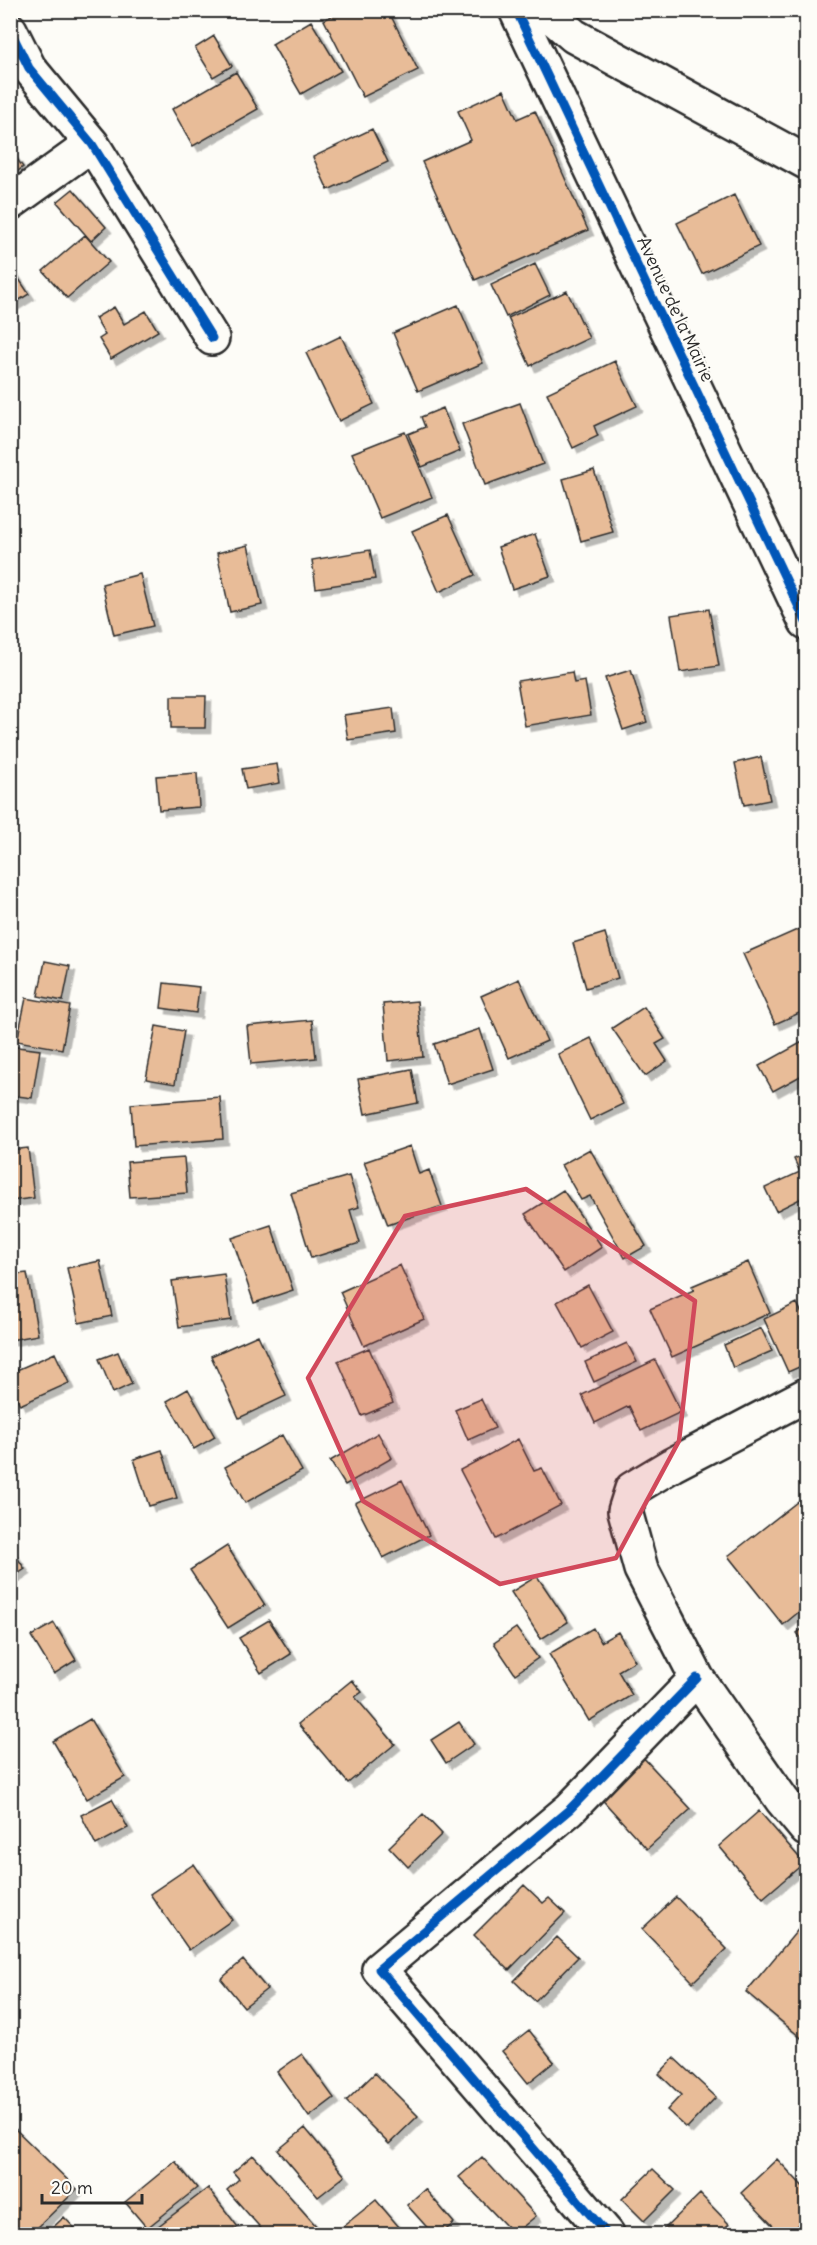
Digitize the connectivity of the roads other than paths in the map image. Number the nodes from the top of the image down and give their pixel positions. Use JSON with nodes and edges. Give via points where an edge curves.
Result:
{"nodes":[{"id":1,"x":516,"y":10,"type":"edge"},
{"id":2,"x":544,"y":10,"type":"edge"},
{"id":3,"x":10,"y":30,"type":"edge"},
{"id":4,"x":92,"y":144,"type":"junction"},
{"id":5,"x":807,"y":162,"type":"edge"},
{"id":6,"x":10,"y":203,"type":"edge"},
{"id":7,"x":212,"y":338,"type":"dead end"},
{"id":8,"x":807,"y":622,"type":"edge"},
{"id":9,"x":807,"y":1395,"type":"edge"},
{"id":10,"x":697,"y":1678,"type":"junction"},
{"id":11,"x":807,"y":1828,"type":"edge"},
{"id":12,"x":607,"y":2235,"type":"edge"}],
"edges":[{"from":1,"to":8,"type":"street","name":"Avenue de la Mairie"},
{"from":2,"to":5,"type":"street","via":[[574,36]]},
{"from":3,"to":4,"type":"street","via":[[29,68]]},
{"from":4,"to":6,"type":"street"},
{"from":4,"to":7,"type":"street"},
{"from":9,"to":10,"type":"street","via":[[632,1489],[625,1511],[642,1569]]},
{"from":10,"to":11,"type":"street","via":[[782,1800]]},
{"from":10,"to":12,"type":"street","via":[[570,1809],[379,1969]]}]}
